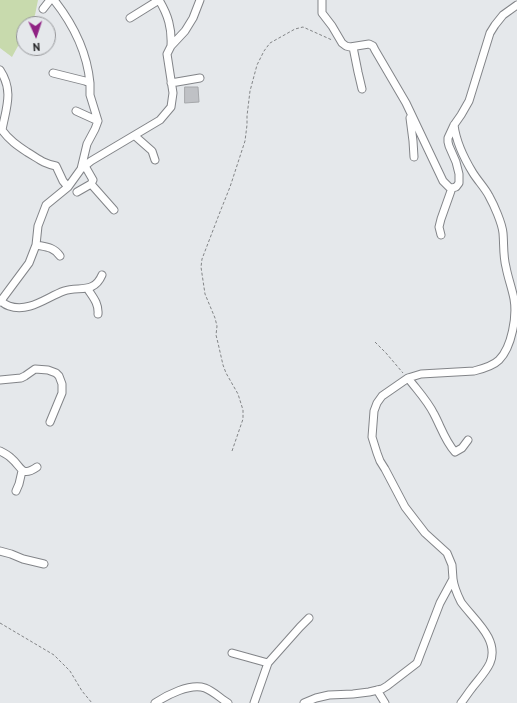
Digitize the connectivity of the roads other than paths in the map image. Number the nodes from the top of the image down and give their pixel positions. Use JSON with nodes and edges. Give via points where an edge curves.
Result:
{"nodes":[{"id":1,"x":50,"y":0,"type":"edge"},
{"id":2,"x":54,"y":0,"type":"edge"},
{"id":3,"x":159,"y":0,"type":"edge"},
{"id":4,"x":200,"y":0,"type":"edge"},
{"id":5,"x":322,"y":0,"type":"edge"},
{"id":6,"x":517,"y":6,"type":"edge"},
{"id":7,"x":43,"y":9,"type":"dead end"},
{"id":8,"x":130,"y":18,"type":"dead end"},
{"id":9,"x":171,"y":46,"type":"junction"},
{"id":10,"x":353,"y":47,"type":"junction"},
{"id":11,"x":0,"y":70,"type":"edge"},
{"id":12,"x":53,"y":73,"type":"dead end"},
{"id":13,"x":200,"y":78,"type":"dead end"},
{"id":14,"x":90,"y":83,"type":"junction"},
{"id":15,"x":171,"y":83,"type":"junction"},
{"id":16,"x":362,"y":89,"type":"dead end"},
{"id":17,"x":408,"y":108,"type":"junction"},
{"id":18,"x":76,"y":111,"type":"dead end"},
{"id":19,"x":98,"y":121,"type":"junction"},
{"id":20,"x":454,"y":126,"type":"junction"},
{"id":21,"x":135,"y":136,"type":"junction"},
{"id":22,"x":414,"y":157,"type":"dead end"},
{"id":23,"x":154,"y":160,"type":"dead end"},
{"id":24,"x":83,"y":168,"type":"junction"},
{"id":25,"x":91,"y":184,"type":"junction"},
{"id":26,"x":68,"y":187,"type":"junction"},
{"id":27,"x":452,"y":188,"type":"junction"},
{"id":28,"x":77,"y":192,"type":"dead end"},
{"id":29,"x":114,"y":210,"type":"dead end"},
{"id":30,"x":441,"y":235,"type":"dead end"},
{"id":31,"x":36,"y":244,"type":"junction"},
{"id":32,"x":60,"y":256,"type":"dead end"},
{"id":33,"x":102,"y":275,"type":"dead end"},
{"id":34,"x":87,"y":288,"type":"junction"},
{"id":35,"x":0,"y":302,"type":"edge"},
{"id":36,"x":98,"y":314,"type":"dead end"},
{"id":37,"x":408,"y":378,"type":"junction"},
{"id":38,"x":0,"y":380,"type":"edge"},
{"id":39,"x":50,"y":422,"type":"dead end"},
{"id":40,"x":468,"y":440,"type":"dead end"},
{"id":41,"x":0,"y":451,"type":"edge"},
{"id":42,"x":36,"y":467,"type":"dead end"},
{"id":43,"x":22,"y":471,"type":"junction"},
{"id":44,"x":16,"y":491,"type":"dead end"},
{"id":45,"x":0,"y":551,"type":"edge"},
{"id":46,"x":44,"y":564,"type":"dead end"},
{"id":47,"x":453,"y":578,"type":"junction"},
{"id":48,"x":309,"y":618,"type":"dead end"},
{"id":49,"x":232,"y":653,"type":"dead end"},
{"id":50,"x":268,"y":663,"type":"junction"},
{"id":51,"x":377,"y":690,"type":"junction"},
{"id":52,"x":155,"y":703,"type":"edge"},
{"id":53,"x":228,"y":703,"type":"edge"},
{"id":54,"x":254,"y":703,"type":"edge"},
{"id":55,"x":304,"y":703,"type":"edge"},
{"id":56,"x":385,"y":703,"type":"edge"},
{"id":57,"x":462,"y":703,"type":"edge"}],
"edges":[{"from":1,"to":7,"type":"street"},
{"from":2,"to":14,"type":"street","via":[[80,43],[88,66]]},
{"from":3,"to":8,"type":"street"},
{"from":3,"to":9,"type":"street","via":[[167,14]]},
{"from":4,"to":9,"type":"street","via":[[194,18]]},
{"from":5,"to":10,"type":"street","via":[[322,13],[342,44]]},
{"from":6,"to":20,"type":"street","via":[[503,15],[490,33],[469,101]]},
{"from":9,"to":15,"type":"street","via":[[166,54]]},
{"from":10,"to":16,"type":"street"},
{"from":10,"to":17,"type":"street","via":[[369,44],[373,46]]},
{"from":11,"to":26,"type":"street","via":[[8,91],[2,130],[20,148],[41,161],[56,166]]},
{"from":12,"to":14,"type":"street"},
{"from":13,"to":15,"type":"street"},
{"from":14,"to":19,"type":"street","via":[[90,95]]},
{"from":15,"to":21,"type":"street","via":[[171,107],[160,120]]},
{"from":17,"to":22,"type":"street","via":[[414,140]]},
{"from":17,"to":27,"type":"street","via":[[441,177],[448,187]]},
{"from":18,"to":19,"type":"street"},
{"from":19,"to":24,"type":"street","via":[[87,144]]},
{"from":20,"to":27,"type":"street","via":[[448,142],[460,179],[456,187]]},
{"from":20,"to":37,"type":"street","via":[[467,162],[489,195],[501,225],[506,267],[515,300],[513,330],[505,351],[494,364],[478,370],[421,374]]},
{"from":21,"to":23,"type":"street","via":[[152,151]]},
{"from":21,"to":24,"type":"street"},
{"from":24,"to":25,"type":"street","via":[[92,180]]},
{"from":24,"to":26,"type":"street"},
{"from":25,"to":28,"type":"street"},
{"from":25,"to":29,"type":"street"},
{"from":26,"to":31,"type":"street","via":[[46,205],[38,226]]},
{"from":27,"to":30,"type":"street","via":[[439,227]]},
{"from":31,"to":32,"type":"street","via":[[53,249]]},
{"from":31,"to":35,"type":"street","via":[[29,263]]},
{"from":33,"to":34,"type":"street","via":[[95,285]]},
{"from":34,"to":35,"type":"street","via":[[65,290],[26,307],[17,308]]},
{"from":34,"to":36,"type":"street","via":[[98,306]]},
{"from":37,"to":40,"type":"street","via":[[424,398],[455,452]]},
{"from":37,"to":47,"type":"street","via":[[385,393],[377,403],[372,437],[378,458],[405,507],[425,533],[449,557]]},
{"from":38,"to":39,"type":"street","via":[[21,378],[35,369],[56,373],[61,380],[62,393]]},
{"from":41,"to":43,"type":"street","via":[[11,458]]},
{"from":42,"to":43,"type":"street","via":[[30,472]]},
{"from":43,"to":44,"type":"street"},
{"from":45,"to":46,"type":"street"},
{"from":47,"to":51,"type":"street","via":[[416,663],[387,686]]},
{"from":47,"to":57,"type":"street","via":[[457,594],[483,629],[492,652],[487,669]]},
{"from":48,"to":50,"type":"street"},
{"from":49,"to":50,"type":"street"},
{"from":50,"to":54,"type":"street"},
{"from":51,"to":55,"type":"street","via":[[329,695]]},
{"from":51,"to":56,"type":"street"},
{"from":52,"to":53,"type":"street","via":[[176,691],[198,686],[206,688]]}]}
